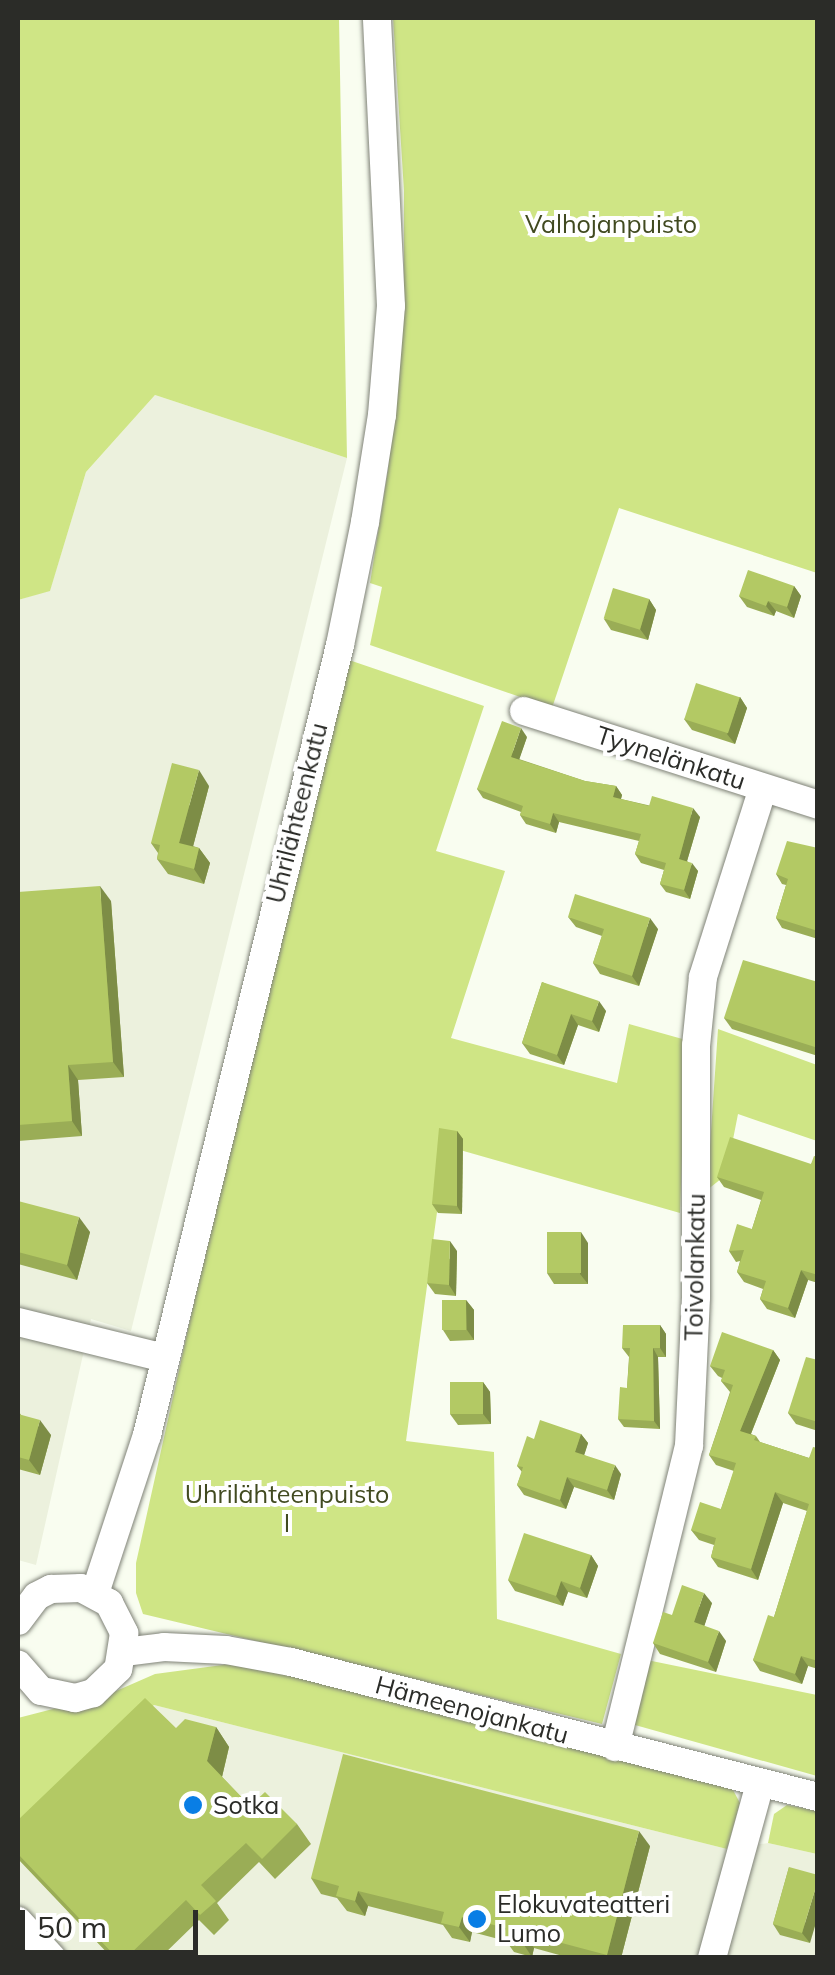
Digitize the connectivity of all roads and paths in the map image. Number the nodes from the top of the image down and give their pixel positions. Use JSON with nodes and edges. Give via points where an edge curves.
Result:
{"nodes":[{"id":1,"x":377,"y":18,"type":"edge"},
{"id":2,"x":524,"y":711,"type":"dead end"},
{"id":3,"x":763,"y":788,"type":"junction"},
{"id":4,"x":818,"y":805,"type":"edge"},
{"id":5,"x":18,"y":1322,"type":"edge"},
{"id":6,"x":166,"y":1358,"type":"junction"},
{"id":7,"x":27,"y":1593,"type":"edge"},
{"id":8,"x":95,"y":1593,"type":"junction"},
{"id":9,"x":18,"y":1621,"type":"edge"},
{"id":10,"x":124,"y":1652,"type":"junction"},
{"id":11,"x":21,"y":1678,"type":"edge"},
{"id":12,"x":614,"y":1747,"type":"junction"},
{"id":13,"x":760,"y":1784,"type":"junction"},
{"id":14,"x":818,"y":1797,"type":"edge"},
{"id":15,"x":18,"y":1921,"type":"edge"},
{"id":16,"x":52,"y":1958,"type":"edge"},
{"id":17,"x":712,"y":1958,"type":"edge"}],
"edges":[{"from":1,"to":6,"type":"street","name":"Uhrilähteenkatu","via":[[391,306],[379,433],[340,645]]},
{"from":2,"to":3,"type":"street","name":"Tyynelänkatu"},
{"from":3,"to":4,"type":"street","name":"Tyynelänkatu"},
{"from":3,"to":12,"type":"street","name":"Toivolankatu","via":[[703,977],[688,1446]]},
{"from":5,"to":6,"type":"street"},
{"from":6,"to":8,"type":"street","name":"Uhrilähteenkatu"},
{"from":7,"to":8,"type":"street","via":[[66,1586]]},
{"from":7,"to":9,"type":"street"},
{"from":8,"to":10,"type":"street","via":[[119,1618]]},
{"from":10,"to":11,"type":"street","via":[[107,1683],[75,1698],[40,1691]]},
{"from":10,"to":12,"type":"street","name":"Hämeenojankatu","via":[[164,1646],[291,1662]]},
{"from":12,"to":13,"type":"street","name":"Hämeenojankatu"},
{"from":13,"to":14,"type":"street","name":"Hämeenojankatu"},
{"from":13,"to":17,"type":"street"},
{"from":15,"to":16,"type":"street"}]}
